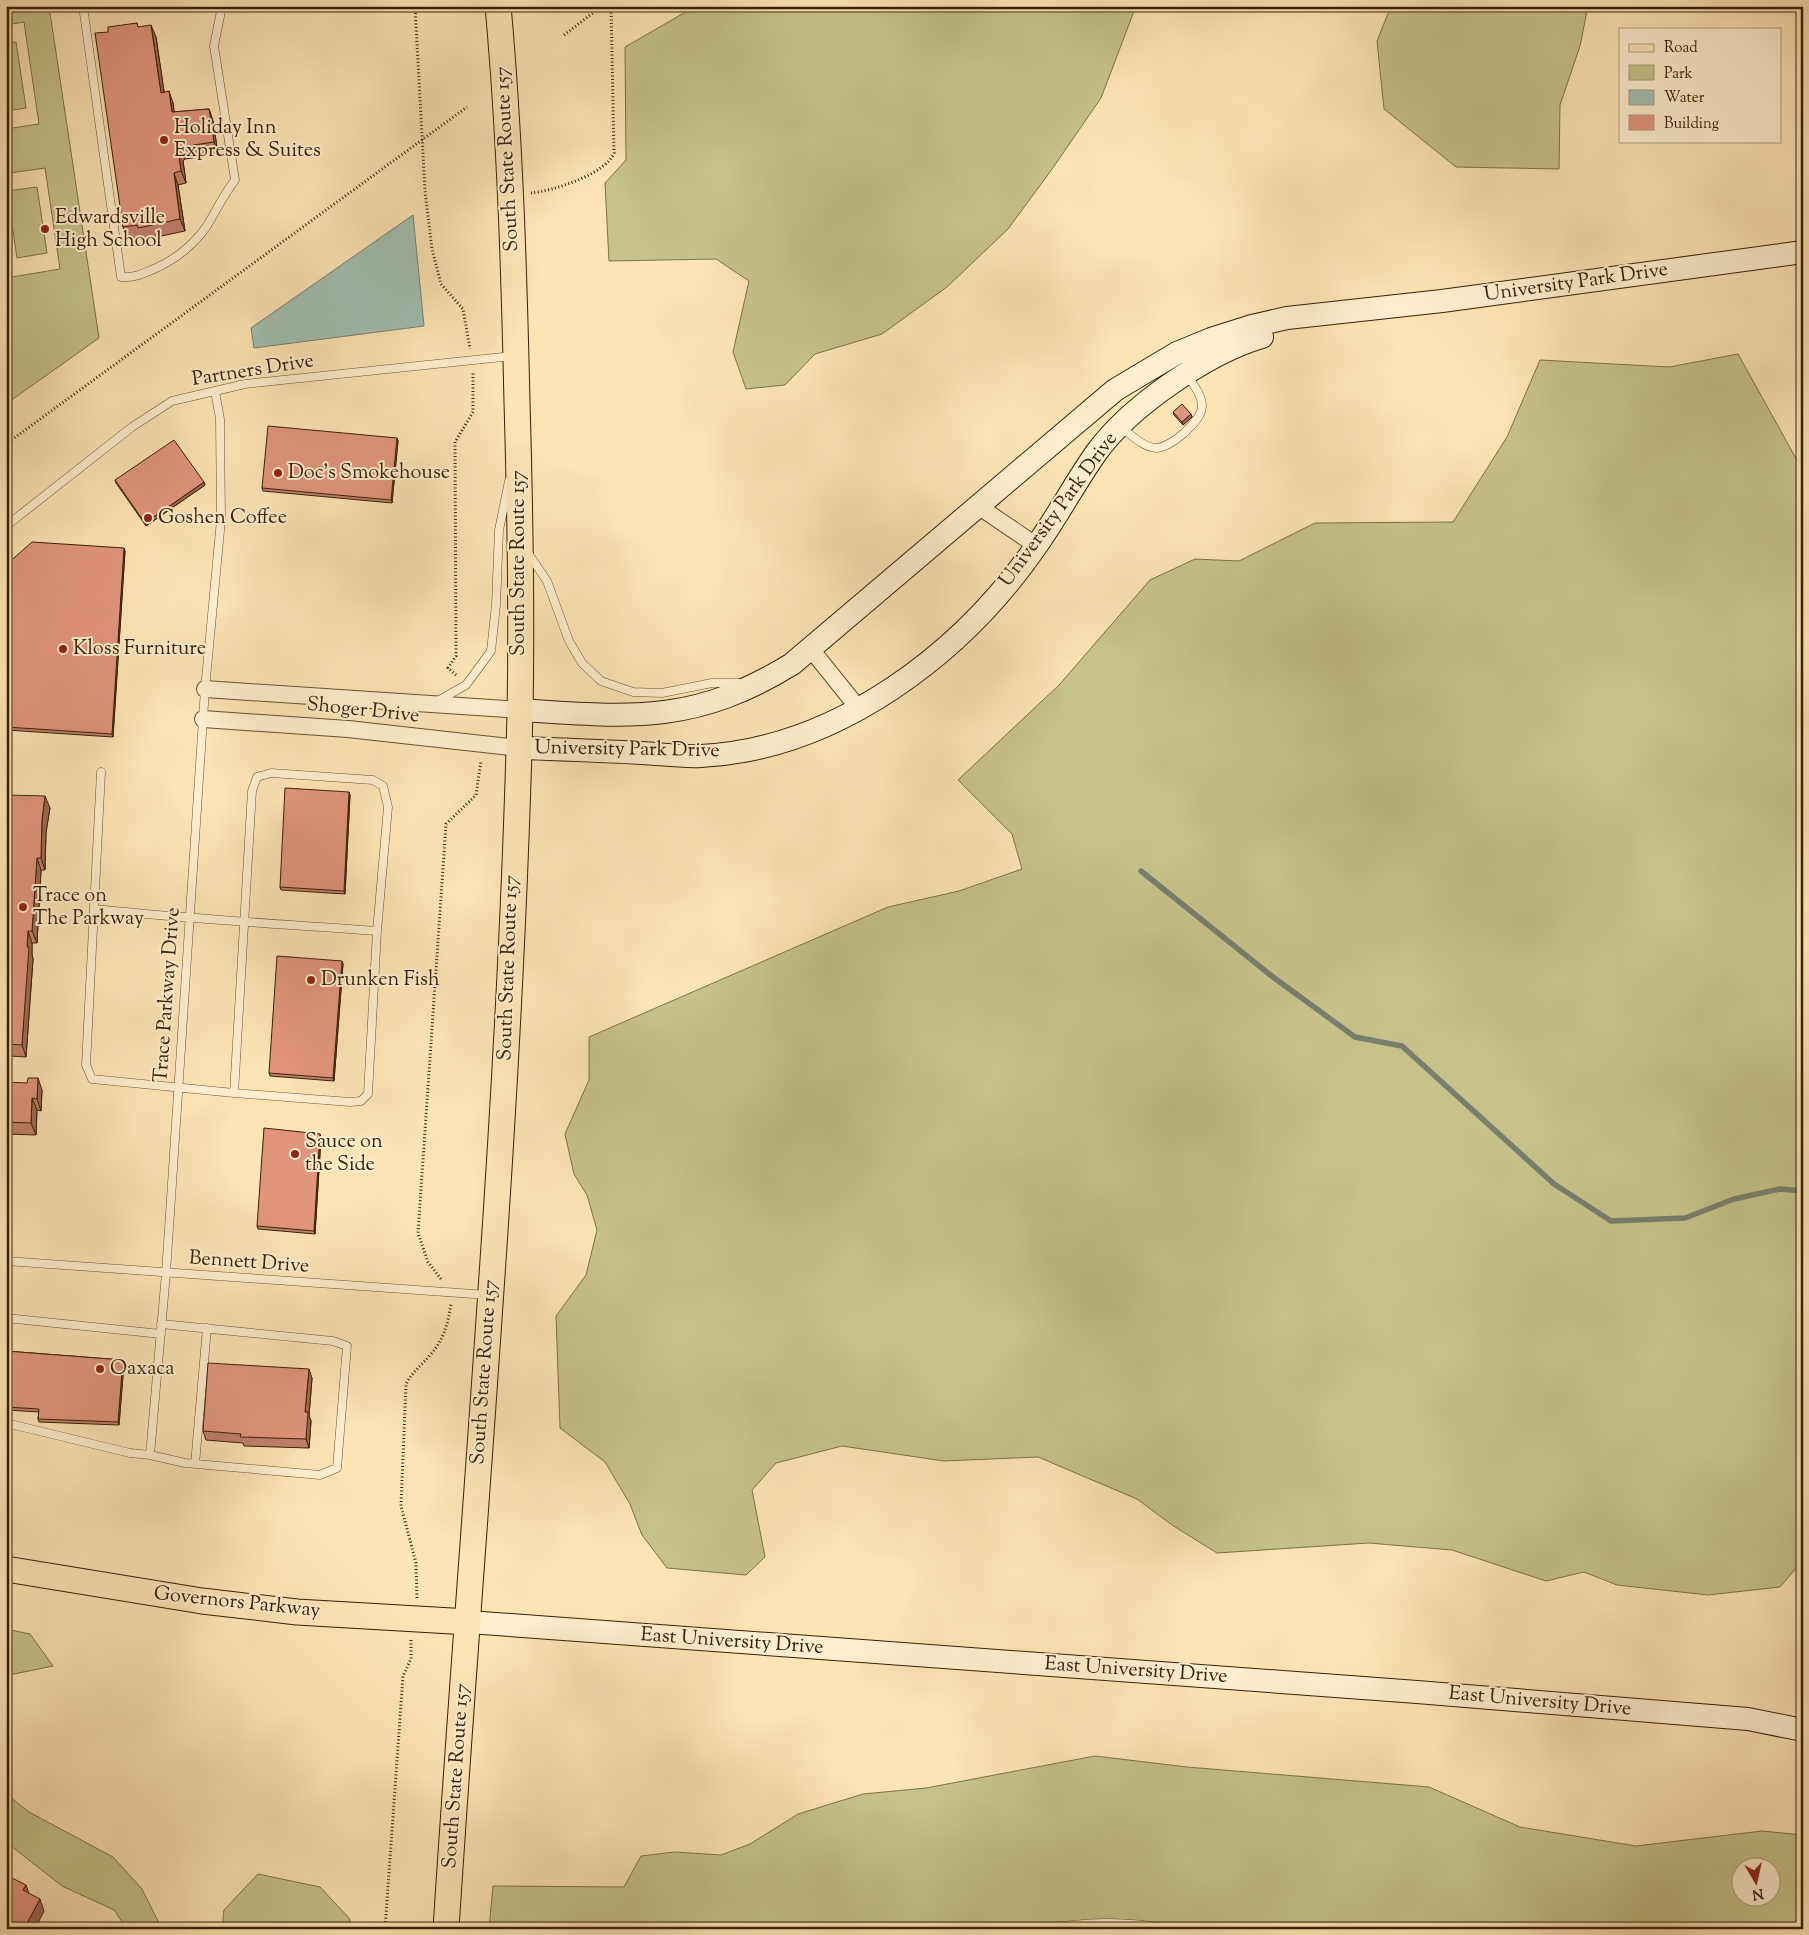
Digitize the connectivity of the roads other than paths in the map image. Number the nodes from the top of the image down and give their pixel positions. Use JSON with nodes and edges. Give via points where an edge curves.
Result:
{"nodes":[{"id":1,"x":84,"y":6,"type":"edge"},
{"id":2,"x":222,"y":6,"type":"edge"},
{"id":3,"x":498,"y":6,"type":"edge"},
{"id":4,"x":1803,"y":252,"type":"edge"},
{"id":5,"x":1349,"y":311,"type":"junction"},
{"id":6,"x":516,"y":355,"type":"junction"},
{"id":7,"x":1187,"y":373,"type":"junction"},
{"id":8,"x":215,"y":391,"type":"junction"},
{"id":9,"x":1121,"y":427,"type":"junction"},
{"id":10,"x":518,"y":432,"type":"junction"},
{"id":11,"x":978,"y":506,"type":"junction"},
{"id":12,"x":6,"y":526,"type":"edge"},
{"id":13,"x":521,"y":543,"type":"junction"},
{"id":14,"x":1037,"y":546,"type":"junction"},
{"id":15,"x":810,"y":648,"type":"junction"},
{"id":16,"x":762,"y":682,"type":"junction"},
{"id":17,"x":205,"y":689,"type":"junction"},
{"id":18,"x":428,"y":706,"type":"junction"},
{"id":19,"x":859,"y":709,"type":"junction"},
{"id":20,"x":520,"y":710,"type":"junction"},
{"id":21,"x":203,"y":719,"type":"junction"},
{"id":22,"x":519,"y":748,"type":"junction"},
{"id":23,"x":100,"y":772,"type":"dead end"},
{"id":24,"x":94,"y":909,"type":"junction"},
{"id":25,"x":189,"y":918,"type":"junction"},
{"id":26,"x":243,"y":922,"type":"junction"},
{"id":27,"x":377,"y":931,"type":"junction"},
{"id":28,"x":178,"y":1088,"type":"junction"},
{"id":29,"x":234,"y":1093,"type":"junction"},
{"id":30,"x":6,"y":1261,"type":"edge"},
{"id":31,"x":166,"y":1273,"type":"junction"},
{"id":32,"x":490,"y":1295,"type":"junction"},
{"id":33,"x":6,"y":1318,"type":"edge"},
{"id":34,"x":161,"y":1324,"type":"junction"},
{"id":35,"x":207,"y":1328,"type":"junction"},
{"id":36,"x":160,"y":1334,"type":"junction"},
{"id":37,"x":6,"y":1423,"type":"edge"},
{"id":38,"x":150,"y":1455,"type":"junction"},
{"id":39,"x":195,"y":1464,"type":"junction"},
{"id":40,"x":6,"y":1569,"type":"edge"},
{"id":41,"x":469,"y":1622,"type":"junction"},
{"id":42,"x":1803,"y":1730,"type":"edge"},
{"id":43,"x":446,"y":1929,"type":"edge"},
{"id":44,"x":1040,"y":1929,"type":"edge"},
{"id":45,"x":1170,"y":1929,"type":"edge"}],
"edges":[{"from":1,"to":2,"type":"lane","via":[[121,277],[133,278],[167,263],[193,243],[235,180],[214,46]]},
{"from":3,"to":6,"type":"main road","name":"South State Route 157","via":[[512,195]]},
{"from":4,"to":5,"type":"street","name":"University Park Drive"},
{"from":5,"to":7,"type":"street","name":"University Park Drive","via":[[1253,339]]},
{"from":5,"to":11,"type":"street","name":"University Park Drive","via":[[1287,318],[1252,326],[1177,353],[1115,390]]},
{"from":6,"to":8,"type":"lane","name":"Partners Drive","via":[[245,384]]},
{"from":6,"to":10,"type":"main road","name":"South State Route 157"},
{"from":7,"to":9,"type":"street","name":"University Park Drive"},
{"from":7,"to":9,"type":"lane","via":[[1198,392],[1202,413],[1174,441],[1158,448],[1147,446]]},
{"from":8,"to":12,"type":"lane","name":"Partners Drive","via":[[172,401],[132,427]]},
{"from":8,"to":17,"type":"lane","name":"Trace Parkway Drive","via":[[220,413],[221,520]]},
{"from":9,"to":14,"type":"street","name":"University Park Drive","via":[[1098,451]]},
{"from":10,"to":13,"type":"main road","name":"South State Route 157"},
{"from":10,"to":18,"type":"lane","name":"Shoger Drive","via":[[499,530],[491,651],[466,685]]},
{"from":11,"to":14,"type":"street"},
{"from":11,"to":15,"type":"street","name":"University Park Drive"},
{"from":13,"to":16,"type":"lane","name":"University Park Drive","via":[[547,581],[569,641],[582,663],[601,681],[633,692],[662,693],[712,683]]},
{"from":13,"to":20,"type":"main road","name":"South State Route 157"},
{"from":14,"to":19,"type":"street","name":"University Park Drive","via":[[1007,585],[969,625],[933,657]]},
{"from":15,"to":16,"type":"street","name":"University Park Drive","via":[[792,664]]},
{"from":15,"to":19,"type":"street"},
{"from":16,"to":20,"type":"street","name":"University Park Drive","via":[[718,701],[653,715]]},
{"from":17,"to":18,"type":"street","name":"Shoger Drive"},
{"from":17,"to":21,"type":"lane","name":"Trace Parkway Drive"},
{"from":18,"to":20,"type":"street","name":"Shoger Drive"},
{"from":19,"to":22,"type":"street","name":"University Park Drive","via":[[789,740],[748,750],[700,756]]},
{"from":20,"to":22,"type":"main road","name":"South State Route 157"},
{"from":21,"to":22,"type":"street","name":"Shoger Drive","via":[[348,729]]},
{"from":21,"to":25,"type":"lane","name":"Trace Parkway Drive"},
{"from":22,"to":32,"type":"main road","name":"South State Route 157","via":[[507,1044]]},
{"from":23,"to":24,"type":"lane"},
{"from":24,"to":25,"type":"lane"},
{"from":24,"to":28,"type":"lane","via":[[86,1065],[92,1079]]},
{"from":25,"to":26,"type":"lane"},
{"from":25,"to":28,"type":"lane","name":"Trace Parkway Drive"},
{"from":26,"to":27,"type":"lane"},
{"from":26,"to":27,"type":"lane","via":[[252,791],[257,777],[271,773],[373,780],[382,786],[388,807]]},
{"from":26,"to":29,"type":"lane"},
{"from":27,"to":29,"type":"lane","via":[[368,1094],[361,1101],[350,1102]]},
{"from":28,"to":29,"type":"lane"},
{"from":28,"to":31,"type":"lane","name":"Trace Parkway Drive"},
{"from":30,"to":31,"type":"lane","name":"Bennett Drive"},
{"from":31,"to":32,"type":"lane","name":"Bennett Drive"},
{"from":31,"to":34,"type":"lane","name":"Trace Parkway Drive"},
{"from":32,"to":41,"type":"main road","name":"South State Route 157"},
{"from":33,"to":36,"type":"lane"},
{"from":34,"to":35,"type":"lane"},
{"from":34,"to":36,"type":"lane","name":"Trace Parkway Drive"},
{"from":35,"to":39,"type":"lane"},
{"from":35,"to":39,"type":"lane","via":[[333,1341],[346,1346],[337,1468],[320,1475]]},
{"from":36,"to":38,"type":"lane","name":"Trace Parkway Drive"},
{"from":37,"to":38,"type":"lane"},
{"from":38,"to":39,"type":"lane"},
{"from":40,"to":41,"type":"main road","name":"Governors Parkway","via":[[202,1601],[297,1612]]},
{"from":41,"to":42,"type":"street","name":"East University Drive","via":[[1427,1692],[1748,1719]]},
{"from":41,"to":43,"type":"main road","name":"South State Route 157"},
{"from":44,"to":45,"type":"lane","via":[[1090,1922],[1137,1922]]}]}
